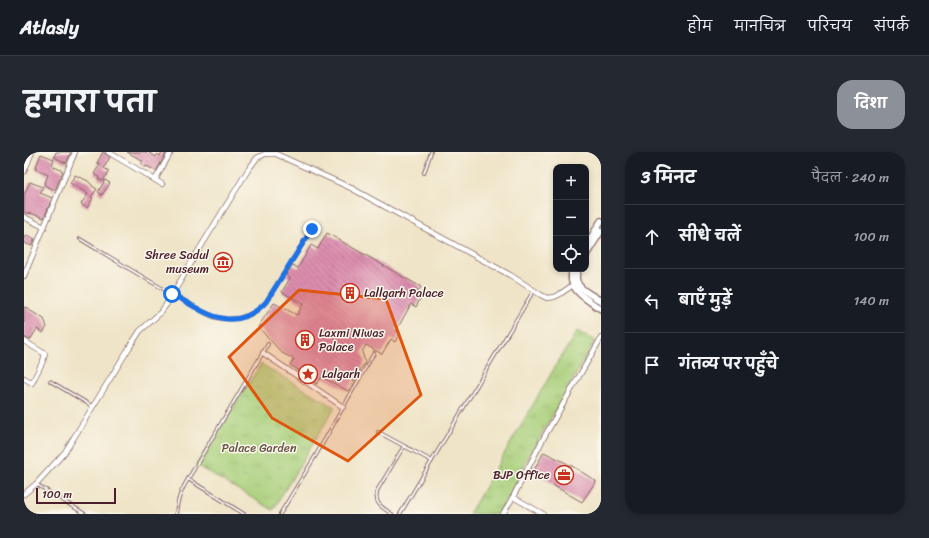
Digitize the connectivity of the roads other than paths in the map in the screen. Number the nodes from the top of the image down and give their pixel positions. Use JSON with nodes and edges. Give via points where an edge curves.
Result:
{"nodes":[{"id":1,"x":32,"y":152,"type":"edge"},
{"id":2,"x":75,"y":152,"type":"edge"},
{"id":3,"x":108,"y":152,"type":"edge"},
{"id":4,"x":171,"y":152,"type":"edge"},
{"id":5,"x":431,"y":152,"type":"edge"},
{"id":6,"x":24,"y":172,"type":"edge"},
{"id":7,"x":424,"y":173,"type":"dead end"},
{"id":8,"x":155,"y":180,"type":"junction"},
{"id":9,"x":162,"y":184,"type":"dead end"},
{"id":10,"x":24,"y":218,"type":"edge"},
{"id":11,"x":601,"y":221,"type":"edge"},
{"id":12,"x":44,"y":227,"type":"junction"},
{"id":13,"x":312,"y":229,"type":"dead end"},
{"id":14,"x":601,"y":231,"type":"edge"},
{"id":15,"x":80,"y":239,"type":"dead end"},
{"id":16,"x":589,"y":241,"type":"edge"},
{"id":17,"x":589,"y":250,"type":"edge"},
{"id":18,"x":571,"y":272,"type":"edge"},
{"id":19,"x":577,"y":272,"type":"edge"},
{"id":20,"x":24,"y":276,"type":"edge"},
{"id":21,"x":573,"y":285,"type":"junction"},
{"id":22,"x":534,"y":290,"type":"junction"},
{"id":23,"x":172,"y":294,"type":"junction"},
{"id":24,"x":600,"y":304,"type":"edge"},
{"id":25,"x":601,"y":338,"type":"edge"},
{"id":26,"x":24,"y":341,"type":"edge"},
{"id":27,"x":268,"y":344,"type":"dead end"},
{"id":28,"x":263,"y":353,"type":"junction"},
{"id":29,"x":374,"y":353,"type":"dead end"},
{"id":30,"x":24,"y":378,"type":"edge"},
{"id":31,"x":50,"y":381,"type":"dead end"},
{"id":32,"x":93,"y":406,"type":"junction"},
{"id":33,"x":343,"y":408,"type":"junction"},
{"id":34,"x":378,"y":432,"type":"dead end"},
{"id":35,"x":404,"y":446,"type":"junction"},
{"id":36,"x":432,"y":460,"type":"junction"},
{"id":37,"x":188,"y":479,"type":"junction"},
{"id":38,"x":36,"y":484,"type":"junction"},
{"id":39,"x":24,"y":494,"type":"edge"},
{"id":40,"x":513,"y":497,"type":"junction"},
{"id":41,"x":85,"y":514,"type":"edge"},
{"id":42,"x":176,"y":514,"type":"edge"},
{"id":43,"x":244,"y":514,"type":"edge"},
{"id":44,"x":280,"y":514,"type":"edge"},
{"id":45,"x":392,"y":514,"type":"edge"},
{"id":46,"x":400,"y":514,"type":"edge"},
{"id":47,"x":503,"y":514,"type":"edge"},
{"id":48,"x":543,"y":514,"type":"edge"}],
"edges":[{"from":1,"to":6,"type":"street"},
{"from":2,"to":12,"type":"street"},
{"from":3,"to":8,"type":"street"},
{"from":4,"to":8,"type":"street"},
{"from":5,"to":7,"type":"lane"},
{"from":8,"to":9,"type":"street"},
{"from":10,"to":12,"type":"street"},
{"from":11,"to":16,"type":"street"},
{"from":12,"to":20,"type":"street"},
{"from":13,"to":23,"type":"lane","via":[[266,302],[260,309],[244,318],[218,318]]},
{"from":14,"to":17,"type":"street"},
{"from":15,"to":23,"type":"lane"},
{"from":18,"to":21,"type":"street"},
{"from":19,"to":24,"type":"street","via":[[577,284]]},
{"from":21,"to":22,"type":"street","via":[[554,297],[547,298]]},
{"from":21,"to":24,"type":"street","via":[[576,291]]},
{"from":22,"to":23,"type":"street","via":[[351,188],[282,156],[265,154],[257,158],[248,170]]},
{"from":22,"to":36,"type":"lane"},
{"from":23,"to":32,"type":"street","via":[[160,312],[140,331]]},
{"from":25,"to":40,"type":"street"},
{"from":26,"to":30,"type":"street","via":[[45,354],[32,383]]},
{"from":27,"to":28,"type":"lane"},
{"from":28,"to":33,"type":"street"},
{"from":28,"to":37,"type":"lane"},
{"from":29,"to":33,"type":"lane"},
{"from":31,"to":32,"type":"lane"},
{"from":32,"to":38,"type":"street","via":[[65,452]]},
{"from":33,"to":44,"type":"lane"},
{"from":34,"to":35,"type":"lane"},
{"from":35,"to":36,"type":"lane"},
{"from":35,"to":45,"type":"lane","via":[[376,494],[378,504]]},
{"from":36,"to":46,"type":"lane"},
{"from":37,"to":42,"type":"lane","via":[[181,492]]},
{"from":37,"to":43,"type":"lane"},
{"from":38,"to":39,"type":"street"},
{"from":38,"to":41,"type":"lane"},
{"from":40,"to":47,"type":"street"},
{"from":40,"to":48,"type":"street"}]}
